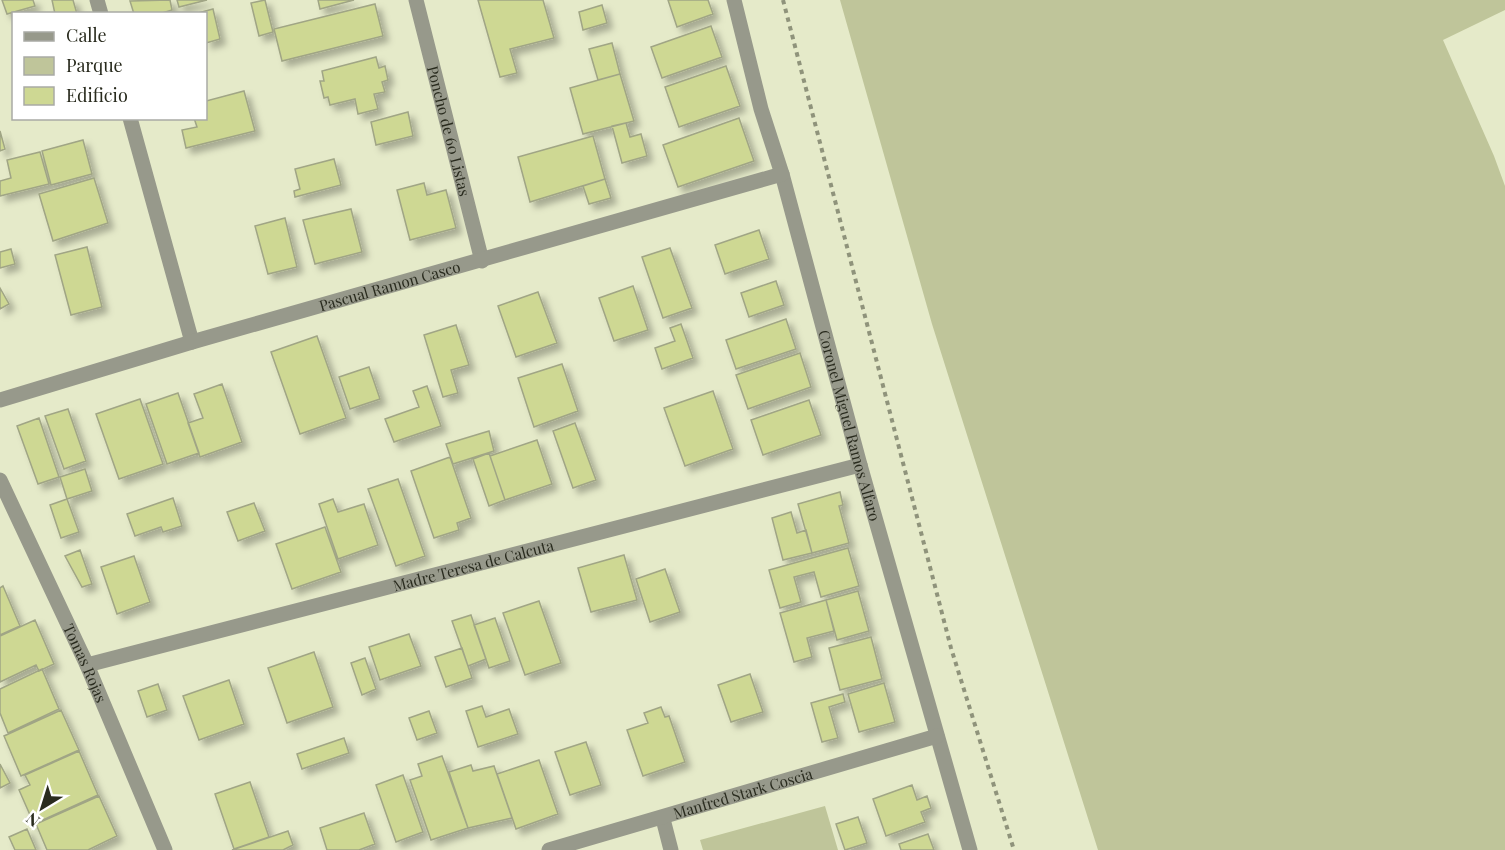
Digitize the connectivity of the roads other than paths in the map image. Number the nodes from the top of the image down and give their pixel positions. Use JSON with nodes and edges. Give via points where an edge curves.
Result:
{"nodes":[{"id":1,"x":416,"y":0,"type":"edge"},
{"id":2,"x":734,"y":0,"type":"edge"},
{"id":3,"x":131,"y":120,"type":"edge"},
{"id":4,"x":782,"y":174,"type":"junction"},
{"id":5,"x":483,"y":261,"type":"junction"},
{"id":6,"x":192,"y":342,"type":"junction"},
{"id":7,"x":0,"y":400,"type":"edge"},
{"id":8,"x":860,"y":465,"type":"junction"},
{"id":9,"x":0,"y":480,"type":"edge"},
{"id":10,"x":87,"y":665,"type":"junction"},
{"id":11,"x":937,"y":736,"type":"junction"},
{"id":12,"x":663,"y":819,"type":"junction"},
{"id":13,"x":165,"y":850,"type":"edge"},
{"id":14,"x":549,"y":850,"type":"edge"},
{"id":15,"x":671,"y":850,"type":"edge"},
{"id":16,"x":970,"y":850,"type":"edge"}],
"edges":[{"from":1,"to":5,"type":"street","name":"Poncho de 60 Listas"},
{"from":2,"to":4,"type":"street","name":"Coronel Miguel Ramos Alfaro","via":[[760,109]]},
{"from":3,"to":6,"type":"street"},
{"from":4,"to":5,"type":"street","name":"Pascual Ramon Casco"},
{"from":4,"to":8,"type":"street","name":"Coronel Miguel Ramos Alfaro"},
{"from":5,"to":6,"type":"street","name":"Pascual Ramon Casco"},
{"from":6,"to":7,"type":"street","name":"Pascual Ramon Casco"},
{"from":8,"to":10,"type":"street","name":"Madre Teresa de Calcuta"},
{"from":8,"to":11,"type":"street","name":"Coronel Miguel Ramos Alfaro"},
{"from":9,"to":10,"type":"street","name":"Tomas Rojas"},
{"from":10,"to":13,"type":"street","name":"Tomas Rojas"},
{"from":11,"to":12,"type":"street","name":"Manfred Stark Coscia"},
{"from":11,"to":16,"type":"street","name":"Coronel Miguel Ramos Alfaro"},
{"from":12,"to":14,"type":"street","name":"Manfred Stark Coscia"},
{"from":12,"to":15,"type":"street"}]}
